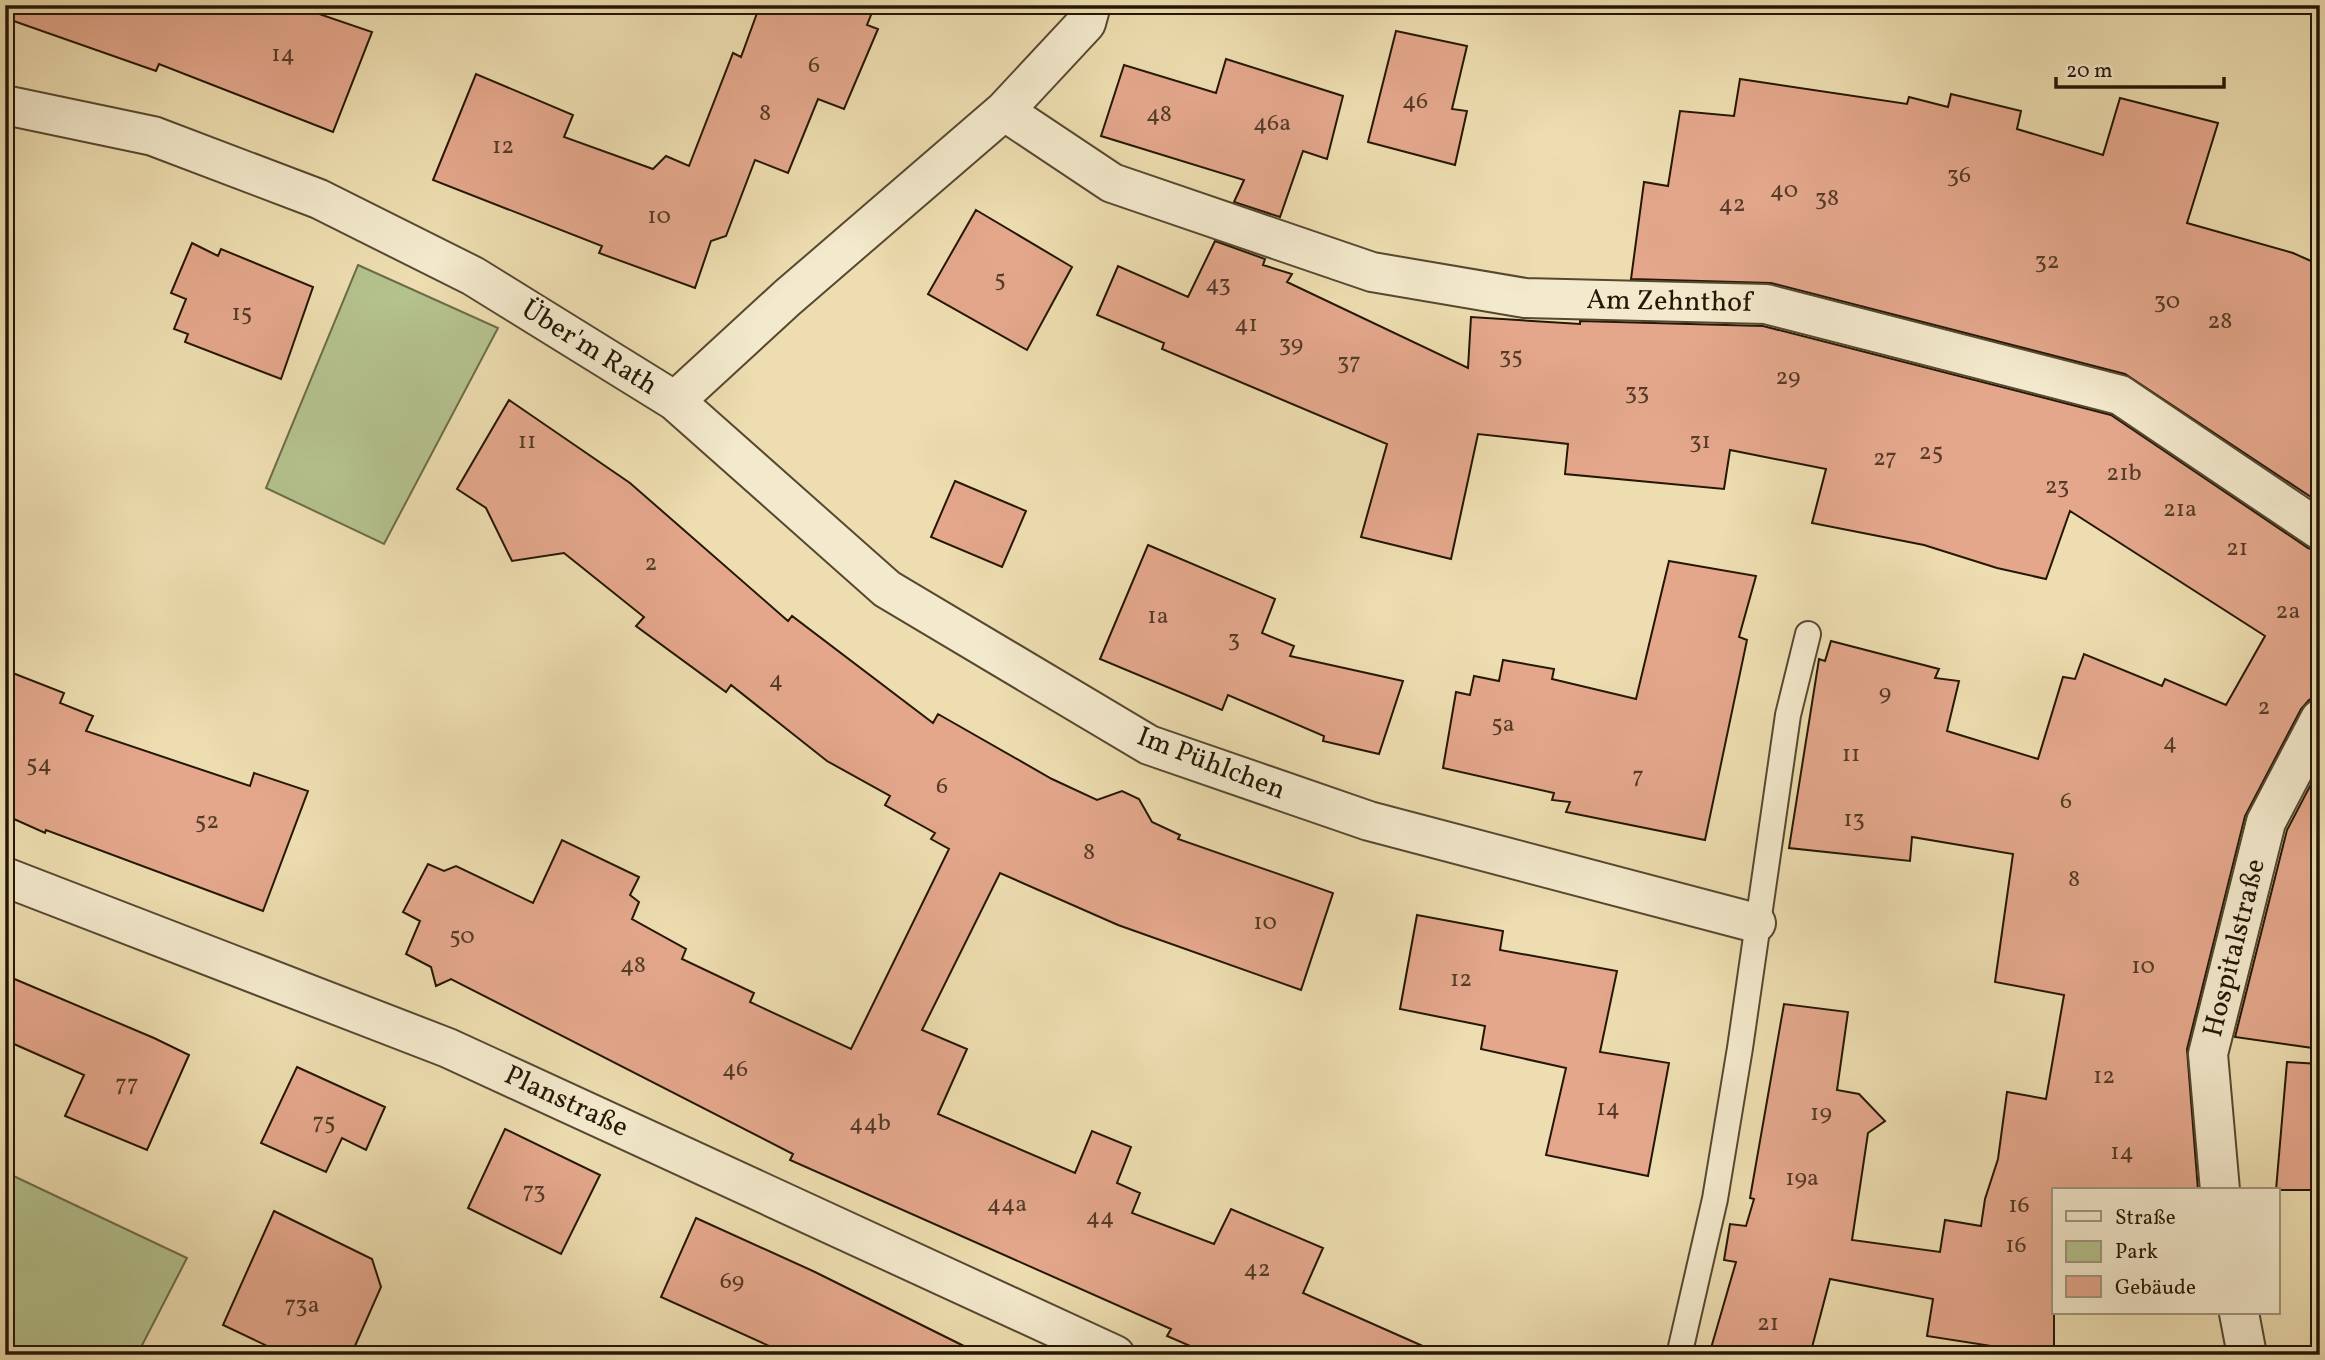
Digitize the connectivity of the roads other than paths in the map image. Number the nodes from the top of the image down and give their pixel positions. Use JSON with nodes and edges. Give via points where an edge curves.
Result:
{"nodes":[{"id":1,"x":1091,"y":5,"type":"edge"},
{"id":2,"x":5,"y":105,"type":"edge"},
{"id":3,"x":1004,"y":111,"type":"junction"},
{"id":4,"x":675,"y":401,"type":"junction"},
{"id":5,"x":2320,"y":530,"type":"edge"},
{"id":6,"x":1808,"y":634,"type":"dead end"},
{"id":7,"x":2320,"y":719,"type":"edge"},
{"id":8,"x":5,"y":877,"type":"edge"},
{"id":9,"x":1756,"y":923,"type":"junction"},
{"id":10,"x":2220,"y":1188,"type":"edge"},
{"id":11,"x":2239,"y":1314,"type":"edge"},
{"id":12,"x":1681,"y":1347,"type":"dead end"},
{"id":13,"x":1115,"y":1355,"type":"edge"},
{"id":14,"x":2248,"y":1355,"type":"edge"}],
"edges":[{"from":1,"to":3,"type":"street","name":"Über'm Rath","via":[[1086,23]]},
{"from":2,"to":4,"type":"street","name":"Über'm Rath","via":[[153,136],[319,199],[473,276]]},
{"from":3,"to":4,"type":"street","name":"Über'm Rath"},
{"from":3,"to":5,"type":"street","name":"Am Zehnthof","via":[[1112,183],[1372,272],[1525,298],[1766,304],[2120,395]]},
{"from":4,"to":9,"type":"street","name":"Im Pühlchen","via":[[887,589],[1149,745],[1369,821]]},
{"from":6,"to":9,"type":"lane","via":[[1788,715]]},
{"from":7,"to":10,"type":"street","name":"Hospitalstraße","via":[[2266,822],[2208,1054]]},
{"from":8,"to":13,"type":"street","name":"Planstraße","via":[[448,1048]]},
{"from":9,"to":12,"type":"lane","via":[[1715,1199]]},
{"from":11,"to":14,"type":"street"}]}
